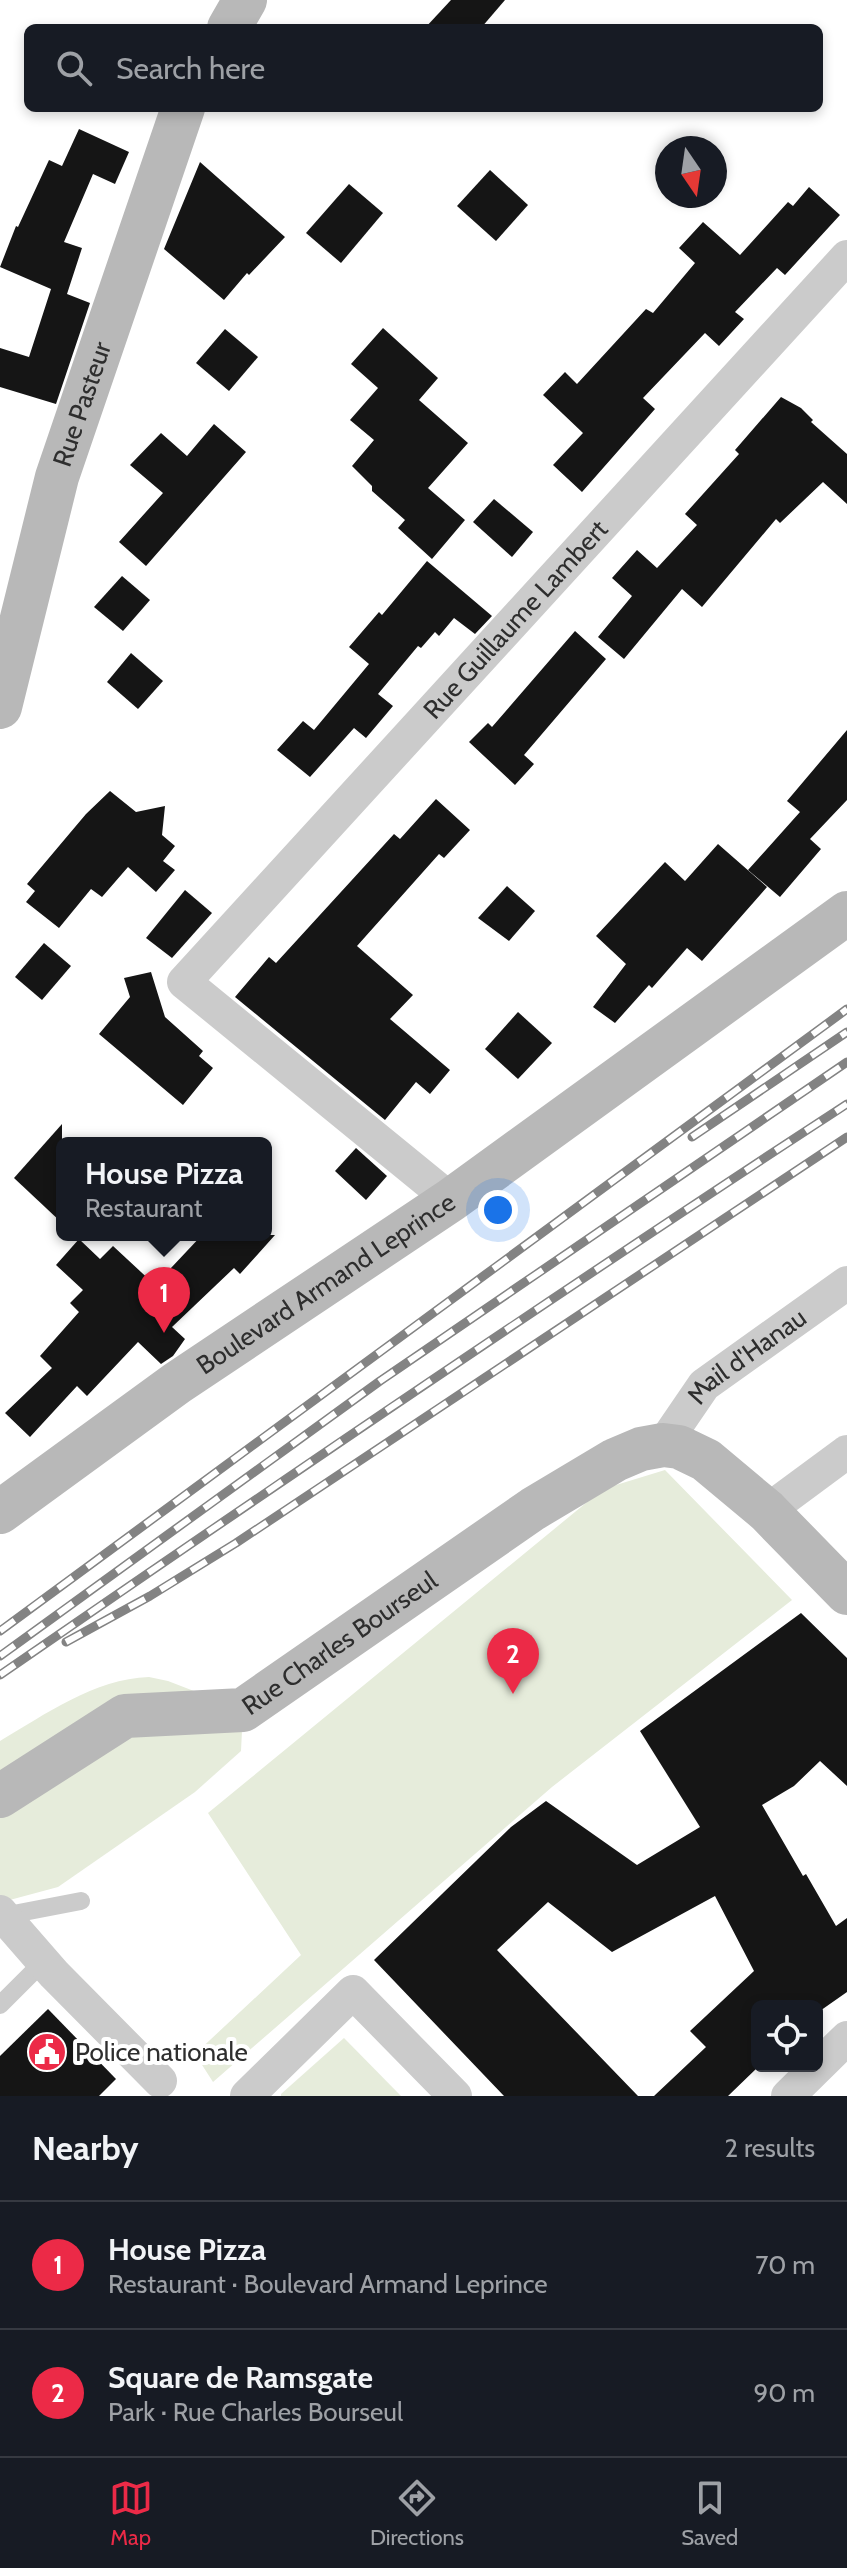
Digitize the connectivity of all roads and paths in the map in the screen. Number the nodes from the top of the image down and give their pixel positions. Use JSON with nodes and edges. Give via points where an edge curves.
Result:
{"nodes":[{"id":1,"x":245,"y":0,"type":"edge"},
{"id":2,"x":231,"y":24,"type":"edge"},
{"id":3,"x":182,"y":112,"type":"edge"},
{"id":4,"x":847,"y":257,"type":"edge"},
{"id":5,"x":0,"y":707,"type":"edge"},
{"id":6,"x":847,"y":913,"type":"edge"},
{"id":7,"x":451,"y":1200,"type":"junction"},
{"id":8,"x":847,"y":1283,"type":"edge"},
{"id":9,"x":663,"y":1445,"type":"junction"},
{"id":10,"x":847,"y":1452,"type":"edge"},
{"id":11,"x":767,"y":1511,"type":"junction"},
{"id":12,"x":0,"y":1512,"type":"edge"},
{"id":13,"x":847,"y":1593,"type":"edge"},
{"id":14,"x":0,"y":1796,"type":"edge"},
{"id":15,"x":81,"y":1901,"type":"dead end"},
{"id":16,"x":2,"y":1914,"type":"edge"},
{"id":17,"x":43,"y":1962,"type":"junction"},
{"id":18,"x":0,"y":2005,"type":"edge"},
{"id":19,"x":843,"y":2050,"type":"edge"},
{"id":20,"x":167,"y":2088,"type":"edge"},
{"id":21,"x":247,"y":2096,"type":"edge"},
{"id":22,"x":455,"y":2096,"type":"edge"},
{"id":23,"x":788,"y":2096,"type":"edge"}],
"edges":[{"from":1,"to":2,"type":"street"},
{"from":3,"to":5,"type":"street","name":"Rue Pasteur","via":[[57,477]]},
{"from":4,"to":7,"type":"street","name":"Rue Guillaume Lambert","via":[[184,982]]},
{"from":6,"to":7,"type":"street","name":"Boulevard Armand Leprince"},
{"from":7,"to":12,"type":"street","name":"Boulevard Armand Leprince","via":[[177,1383]]},
{"from":8,"to":9,"type":"street","name":"Mail d'Hanau","via":[[704,1385]]},
{"from":9,"to":11,"type":"street","via":[[706,1460]]},
{"from":9,"to":14,"type":"street","name":"Rue Charles Bourseul","via":[[615,1460],[533,1509],[243,1710],[125,1716]]},
{"from":10,"to":11,"type":"street"},
{"from":11,"to":13,"type":"street"},
{"from":15,"to":16,"type":"lane"},
{"from":16,"to":17,"type":"street"},
{"from":17,"to":18,"type":"lane"},
{"from":17,"to":20,"type":"street"},
{"from":19,"to":23,"type":"street"},
{"from":21,"to":22,"type":"street","via":[[353,1992]]}]}
